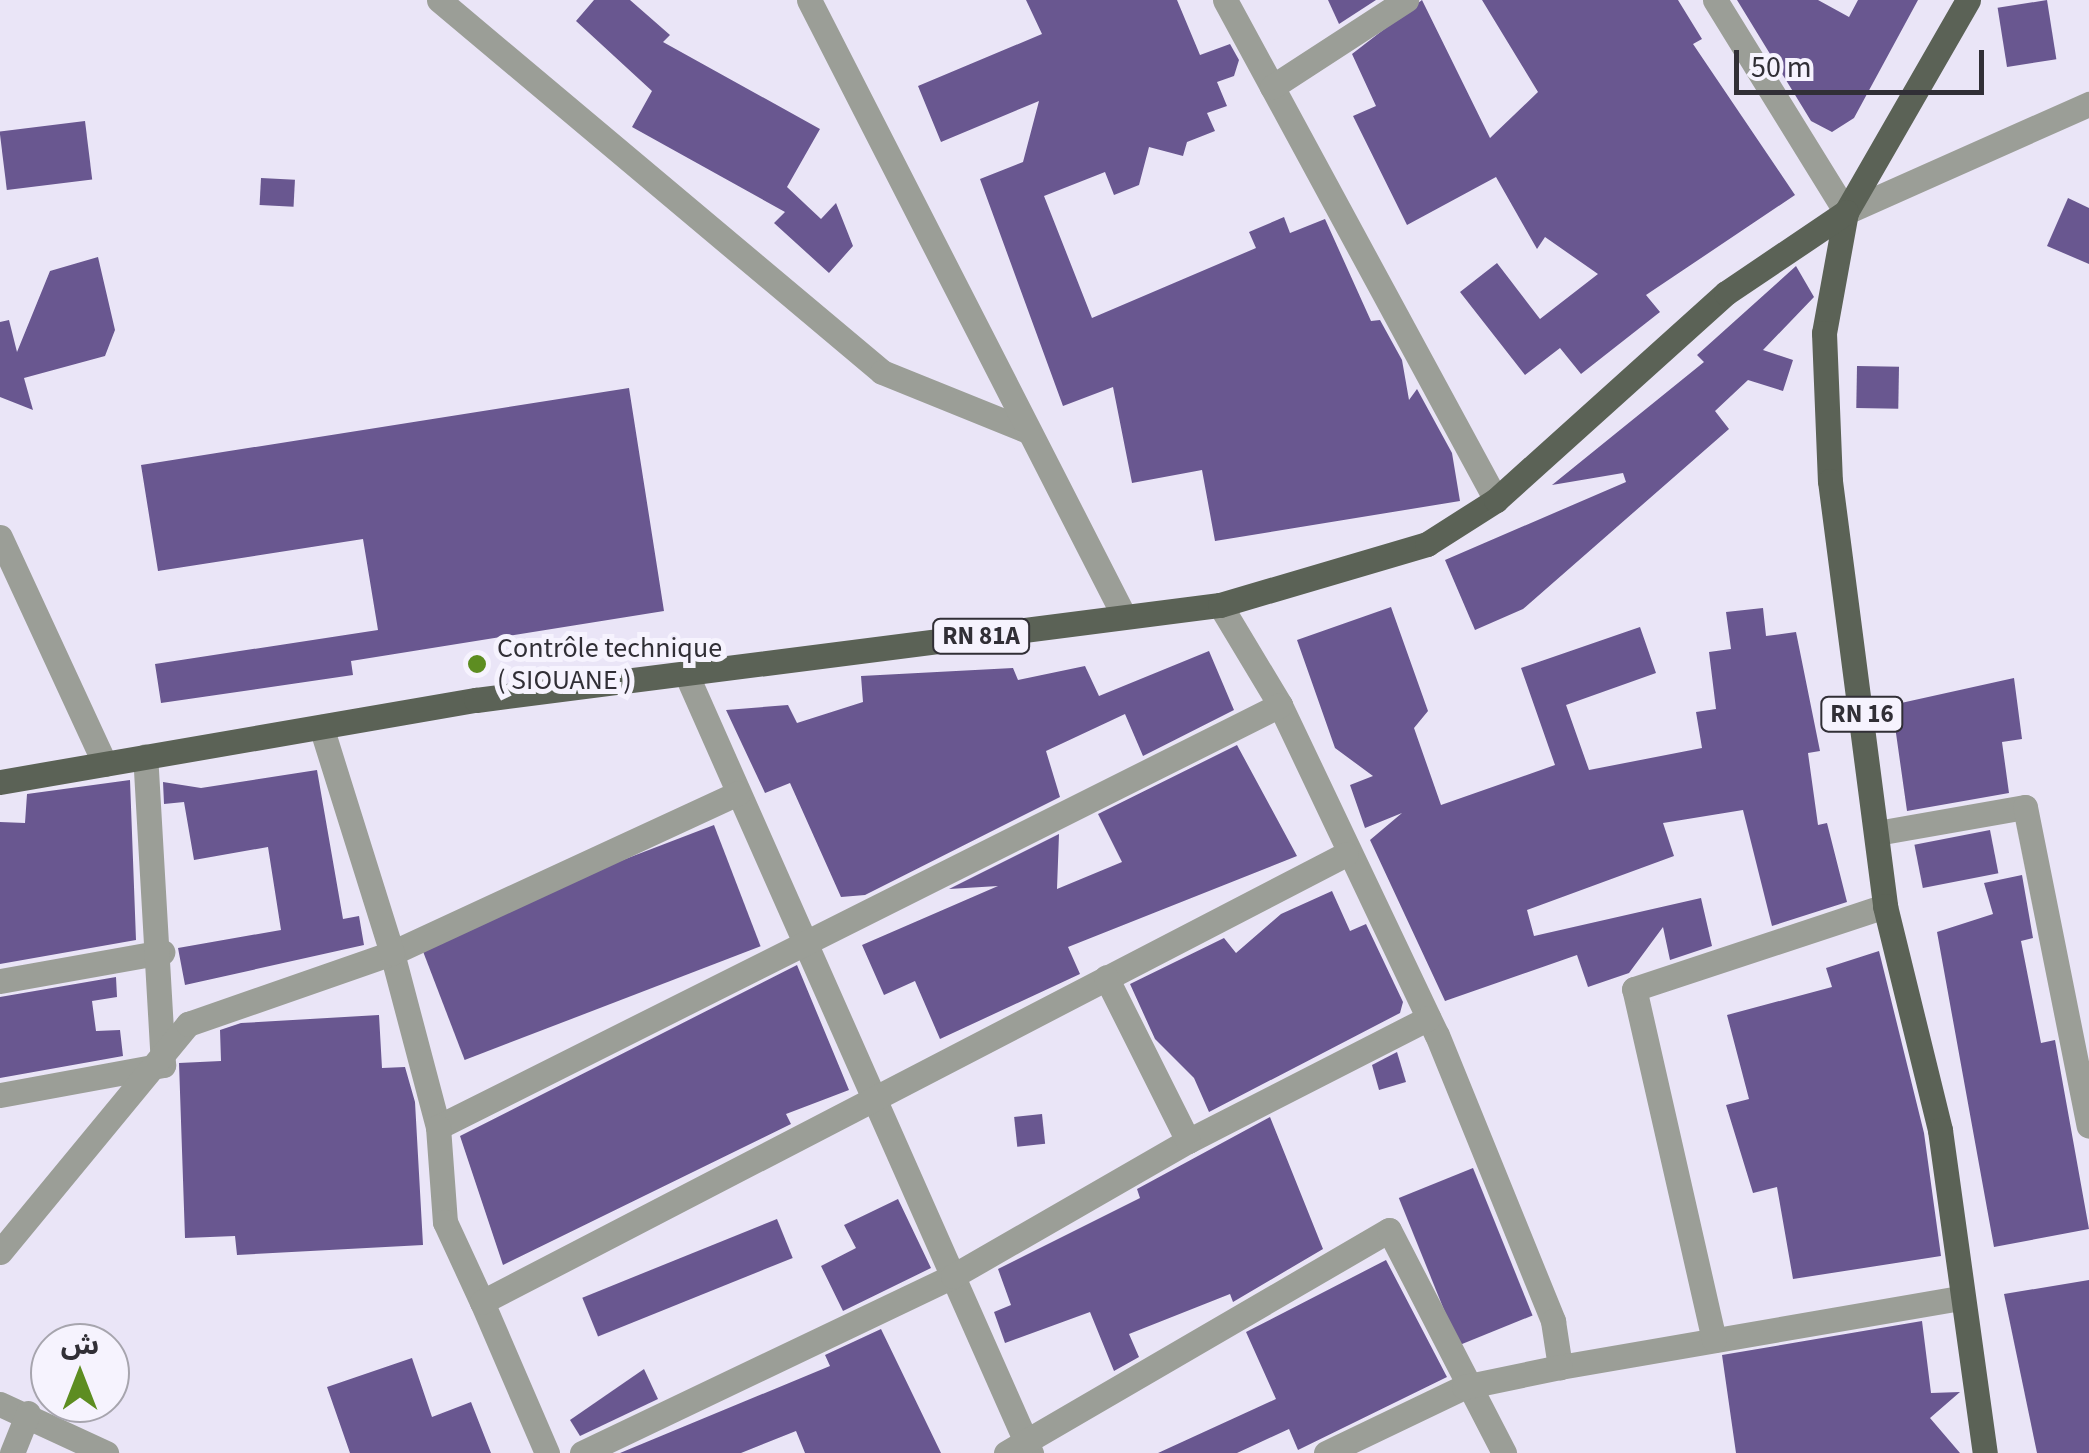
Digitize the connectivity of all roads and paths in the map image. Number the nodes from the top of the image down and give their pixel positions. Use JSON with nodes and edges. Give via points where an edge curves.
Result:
{"nodes":[{"id":1,"x":439,"y":0,"type":"edge"},
{"id":2,"x":809,"y":0,"type":"edge"},
{"id":3,"x":1226,"y":0,"type":"edge"},
{"id":4,"x":1406,"y":0,"type":"edge"},
{"id":5,"x":1715,"y":0,"type":"edge"},
{"id":6,"x":1968,"y":0,"type":"edge"},
{"id":7,"x":1272,"y":87,"type":"junction"},
{"id":8,"x":2089,"y":104,"type":"edge"},
{"id":9,"x":1846,"y":212,"type":"junction"},
{"id":10,"x":1028,"y":431,"type":"junction"},
{"id":11,"x":1496,"y":500,"type":"junction"},
{"id":12,"x":0,"y":537,"type":"edge"},
{"id":13,"x":1220,"y":604,"type":"junction"},
{"id":14,"x":1124,"y":616,"type":"junction"},
{"id":15,"x":688,"y":678,"type":"junction"},
{"id":16,"x":1280,"y":704,"type":"junction"},
{"id":17,"x":321,"y":727,"type":"junction"},
{"id":18,"x":145,"y":757,"type":"junction"},
{"id":19,"x":105,"y":764,"type":"junction"},
{"id":20,"x":0,"y":782,"type":"edge"},
{"id":21,"x":738,"y":793,"type":"junction"},
{"id":22,"x":1877,"y":833,"type":"junction"},
{"id":23,"x":1346,"y":854,"type":"junction"},
{"id":24,"x":1885,"y":906,"type":"junction"},
{"id":25,"x":803,"y":940,"type":"junction"},
{"id":26,"x":162,"y":952,"type":"junction"},
{"id":27,"x":392,"y":954,"type":"junction"},
{"id":28,"x":1106,"y":977,"type":"junction"},
{"id":29,"x":0,"y":981,"type":"edge"},
{"id":30,"x":1428,"y":1018,"type":"junction"},
{"id":31,"x":163,"y":1065,"type":"junction"},
{"id":32,"x":0,"y":1095,"type":"edge"},
{"id":33,"x":873,"y":1097,"type":"junction"},
{"id":34,"x":2089,"y":1126,"type":"edge"},
{"id":35,"x":438,"y":1127,"type":"junction"},
{"id":36,"x":1188,"y":1141,"type":"junction"},
{"id":37,"x":0,"y":1252,"type":"edge"},
{"id":38,"x":952,"y":1276,"type":"junction"},
{"id":39,"x":1959,"y":1298,"type":"junction"},
{"id":40,"x":482,"y":1302,"type":"junction"},
{"id":41,"x":1714,"y":1340,"type":"junction"},
{"id":42,"x":1560,"y":1367,"type":"junction"},
{"id":43,"x":1464,"y":1387,"type":"junction"},
{"id":44,"x":0,"y":1404,"type":"edge"},
{"id":45,"x":28,"y":1414,"type":"junction"},
{"id":46,"x":1021,"y":1450,"type":"edge"},
{"id":47,"x":12,"y":1453,"type":"edge"},
{"id":48,"x":106,"y":1453,"type":"edge"},
{"id":49,"x":547,"y":1453,"type":"edge"},
{"id":50,"x":582,"y":1453,"type":"edge"},
{"id":51,"x":1326,"y":1453,"type":"edge"},
{"id":52,"x":1504,"y":1453,"type":"edge"},
{"id":53,"x":1985,"y":1453,"type":"edge"}],
"edges":[{"from":1,"to":10,"type":"street","via":[[882,372]]},
{"from":2,"to":10,"type":"street"},
{"from":3,"to":7,"type":"street"},
{"from":4,"to":7,"type":"street"},
{"from":5,"to":9,"type":"street"},
{"from":6,"to":9,"type":"main road","number":"RN 16"},
{"from":7,"to":11,"type":"street"},
{"from":8,"to":9,"type":"street"},
{"from":9,"to":11,"type":"main road","number":"RN 81A","via":[[1726,294]]},
{"from":9,"to":22,"type":"main road","number":"RN 16","via":[[1824,334],[1830,481]]},
{"from":10,"to":14,"type":"street"},
{"from":11,"to":13,"type":"main road","number":"RN 81A","via":[[1427,544]]},
{"from":12,"to":19,"type":"street"},
{"from":13,"to":14,"type":"main road","number":"RN 81A"},
{"from":13,"to":16,"type":"street"},
{"from":14,"to":15,"type":"main road","number":"RN 81A"},
{"from":15,"to":17,"type":"main road","number":"RN 81A"},
{"from":15,"to":21,"type":"street"},
{"from":16,"to":23,"type":"street"},
{"from":16,"to":25,"type":"street"},
{"from":17,"to":18,"type":"main road","number":"RN 81A"},
{"from":17,"to":27,"type":"street"},
{"from":18,"to":19,"type":"main road","number":"RN 81A"},
{"from":18,"to":26,"type":"street"},
{"from":19,"to":20,"type":"main road","number":"RN 81A"},
{"from":21,"to":25,"type":"street"},
{"from":21,"to":27,"type":"street"},
{"from":22,"to":24,"type":"main road","number":"RN 16"},
{"from":22,"to":34,"type":"street","via":[[2025,807]]},
{"from":23,"to":28,"type":"street"},
{"from":23,"to":30,"type":"street"},
{"from":24,"to":39,"type":"main road","number":"RN 16","via":[[1940,1130]]},
{"from":24,"to":41,"type":"street","via":[[1634,989]]},
{"from":25,"to":33,"type":"street"},
{"from":25,"to":35,"type":"street"},
{"from":26,"to":29,"type":"street"},
{"from":26,"to":31,"type":"street"},
{"from":27,"to":31,"type":"street","via":[[188,1024]]},
{"from":27,"to":35,"type":"street"},
{"from":28,"to":33,"type":"street"},
{"from":28,"to":36,"type":"street"},
{"from":30,"to":36,"type":"street"},
{"from":30,"to":42,"type":"street","via":[[1553,1321]]},
{"from":31,"to":32,"type":"street"},
{"from":31,"to":37,"type":"street"},
{"from":33,"to":38,"type":"street"},
{"from":33,"to":40,"type":"street"},
{"from":35,"to":40,"type":"street","via":[[445,1222]]},
{"from":36,"to":38,"type":"street"},
{"from":38,"to":46,"type":"street"},
{"from":38,"to":50,"type":"street"},
{"from":39,"to":41,"type":"street"},
{"from":39,"to":53,"type":"main road","number":"RN 16"},
{"from":40,"to":49,"type":"street"},
{"from":41,"to":42,"type":"street"},
{"from":42,"to":43,"type":"street"},
{"from":43,"to":46,"type":"street","via":[[1389,1230]]},
{"from":43,"to":51,"type":"street"},
{"from":43,"to":52,"type":"street"},
{"from":44,"to":45,"type":"street"},
{"from":45,"to":47,"type":"street"},
{"from":45,"to":48,"type":"street"}]}
